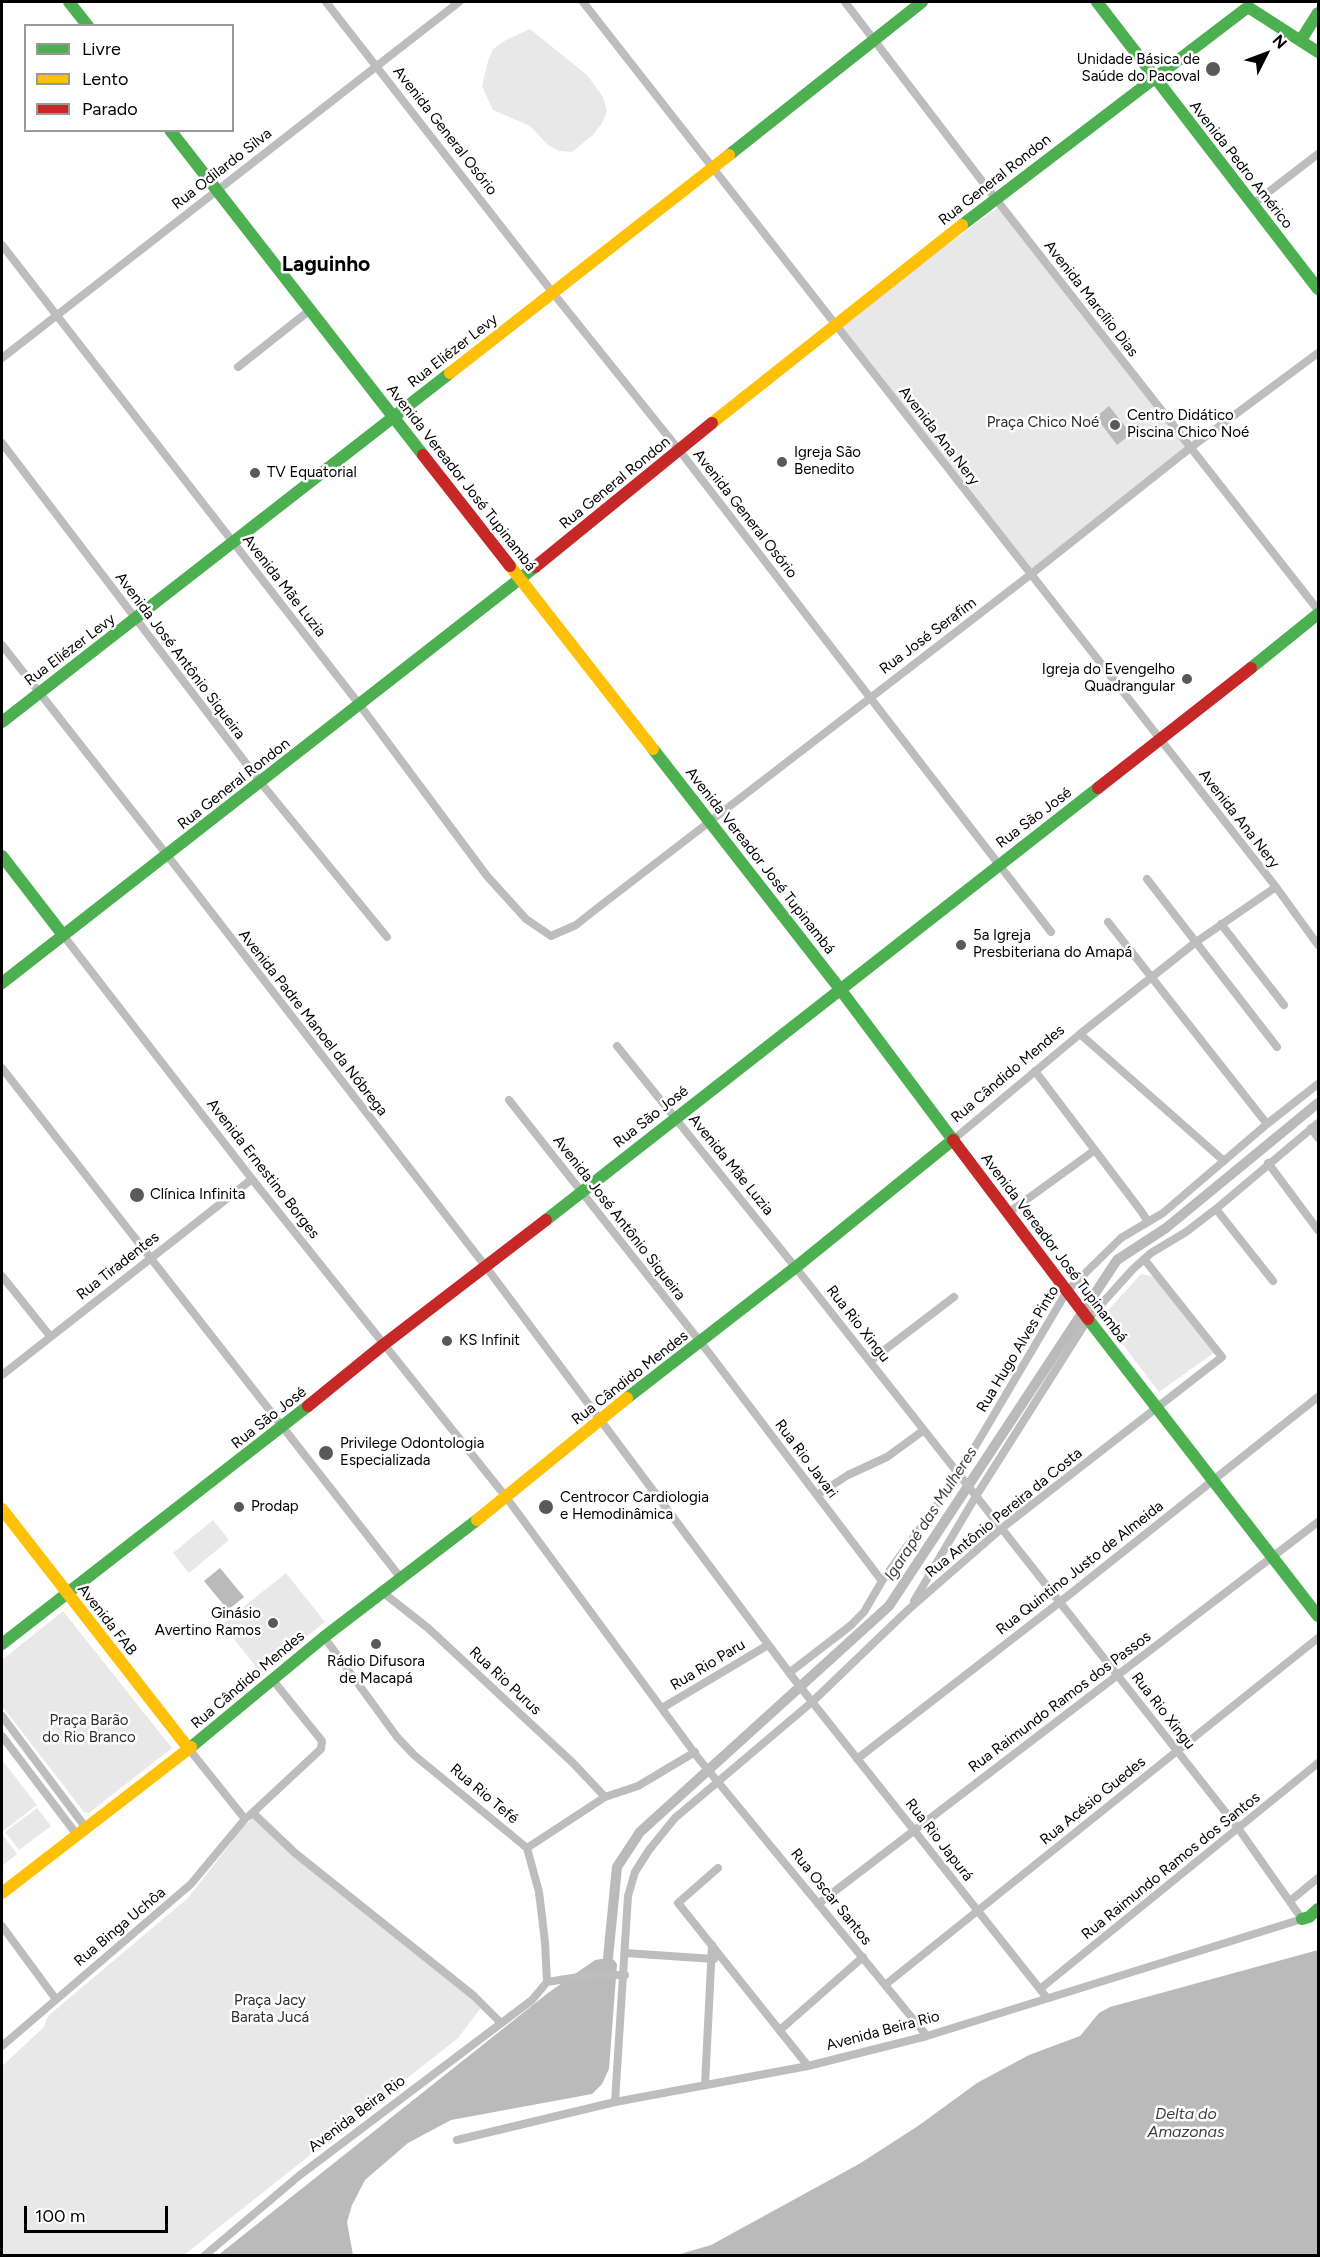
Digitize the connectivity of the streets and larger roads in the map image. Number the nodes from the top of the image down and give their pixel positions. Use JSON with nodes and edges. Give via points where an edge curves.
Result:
{"nodes":[{"id":1,"x":69,"y":2,"type":"edge"},
{"id":2,"x":326,"y":2,"type":"edge"},
{"id":3,"x":459,"y":2,"type":"edge"},
{"id":4,"x":583,"y":2,"type":"edge"},
{"id":5,"x":845,"y":2,"type":"edge"},
{"id":6,"x":922,"y":2,"type":"edge"},
{"id":7,"x":1096,"y":2,"type":"edge"},
{"id":8,"x":1244,"y":4,"type":"edge"},
{"id":9,"x":1318,"y":13,"type":"edge"},
{"id":10,"x":86,"y":24,"type":"edge"},
{"id":11,"x":873,"y":39,"type":"junction"},
{"id":12,"x":1301,"y":40,"type":"junction"},
{"id":13,"x":1318,"y":52,"type":"edge"},
{"id":14,"x":378,"y":66,"type":"junction"},
{"id":15,"x":1154,"y":76,"type":"junction"},
{"id":16,"x":172,"y":132,"type":"edge"},
{"id":17,"x":1318,"y":154,"type":"edge"},
{"id":18,"x":712,"y":167,"type":"junction"},
{"id":19,"x":217,"y":191,"type":"junction"},
{"id":20,"x":995,"y":198,"type":"junction"},
{"id":21,"x":1253,"y":204,"type":"junction"},
{"id":22,"x":2,"y":245,"type":"edge"},
{"id":23,"x":1318,"y":289,"type":"edge"},
{"id":24,"x":553,"y":293,"type":"junction"},
{"id":25,"x":310,"y":310,"type":"junction"},
{"id":26,"x":56,"y":315,"type":"junction"},
{"id":27,"x":835,"y":326,"type":"junction"},
{"id":28,"x":1318,"y":353,"type":"edge"},
{"id":29,"x":2,"y":358,"type":"edge"},
{"id":30,"x":238,"y":367,"type":"dead end"},
{"id":31,"x":393,"y":416,"type":"junction"},
{"id":32,"x":2,"y":443,"type":"edge"},
{"id":33,"x":1190,"y":448,"type":"junction"},
{"id":34,"x":679,"y":450,"type":"junction"},
{"id":35,"x":234,"y":542,"type":"junction"},
{"id":36,"x":1030,"y":575,"type":"junction"},
{"id":37,"x":520,"y":579,"type":"junction"},
{"id":38,"x":1318,"y":612,"type":"edge"},
{"id":39,"x":135,"y":619,"type":"junction"},
{"id":40,"x":2,"y":645,"type":"edge"},
{"id":41,"x":39,"y":692,"type":"junction"},
{"id":42,"x":870,"y":697,"type":"junction"},
{"id":43,"x":359,"y":704,"type":"junction"},
{"id":44,"x":2,"y":722,"type":"edge"},
{"id":45,"x":1160,"y":741,"type":"junction"},
{"id":46,"x":261,"y":783,"type":"junction"},
{"id":47,"x":710,"y":821,"type":"junction"},
{"id":48,"x":167,"y":855,"type":"junction"},
{"id":49,"x":2,"y":856,"type":"edge"},
{"id":50,"x":999,"y":864,"type":"junction"},
{"id":51,"x":1147,"y":879,"type":"dead end"},
{"id":52,"x":1276,"y":887,"type":"junction"},
{"id":53,"x":1108,"y":922,"type":"dead end"},
{"id":54,"x":1221,"y":924,"type":"junction"},
{"id":55,"x":1052,"y":932,"type":"dead end"},
{"id":56,"x":63,"y":935,"type":"junction"},
{"id":57,"x":551,"y":936,"type":"joint"},
{"id":58,"x":387,"y":937,"type":"dead end"},
{"id":59,"x":1196,"y":942,"type":"junction"},
{"id":60,"x":1318,"y":945,"type":"edge"},
{"id":61,"x":1152,"y":977,"type":"junction"},
{"id":62,"x":2,"y":983,"type":"edge"},
{"id":63,"x":840,"y":988,"type":"junction"},
{"id":64,"x":1284,"y":1005,"type":"dead end"},
{"id":65,"x":1080,"y":1034,"type":"junction"},
{"id":66,"x":617,"y":1046,"type":"dead end"},
{"id":67,"x":1277,"y":1047,"type":"dead end"},
{"id":68,"x":2,"y":1068,"type":"edge"},
{"id":69,"x":1035,"y":1071,"type":"junction"},
{"id":70,"x":1318,"y":1084,"type":"edge"},
{"id":71,"x":509,"y":1100,"type":"dead end"},
{"id":72,"x":675,"y":1117,"type":"junction"},
{"id":73,"x":1267,"y":1124,"type":"junction"},
{"id":74,"x":1315,"y":1125,"type":"edge"},
{"id":75,"x":1318,"y":1138,"type":"edge"},
{"id":76,"x":954,"y":1139,"type":"junction"},
{"id":77,"x":1095,"y":1150,"type":"junction"},
{"id":78,"x":1224,"y":1161,"type":"junction"},
{"id":79,"x":1268,"y":1163,"type":"junction"},
{"id":80,"x":252,"y":1179,"type":"junction"},
{"id":81,"x":580,"y":1191,"type":"junction"},
{"id":82,"x":1216,"y":1209,"type":"junction"},
{"id":83,"x":1008,"y":1214,"type":"junction"},
{"id":84,"x":1148,"y":1222,"type":"junction"},
{"id":85,"x":1318,"y":1230,"type":"edge"},
{"id":86,"x":150,"y":1257,"type":"junction"},
{"id":87,"x":1144,"y":1259,"type":"junction"},
{"id":88,"x":486,"y":1267,"type":"junction"},
{"id":89,"x":798,"y":1270,"type":"junction"},
{"id":90,"x":2,"y":1276,"type":"edge"},
{"id":91,"x":1273,"y":1281,"type":"dead end"},
{"id":92,"x":1069,"y":1295,"type":"junction"},
{"id":93,"x":954,"y":1297,"type":"dead end"},
{"id":94,"x":1086,"y":1317,"type":"junction"},
{"id":95,"x":50,"y":1336,"type":"junction"},
{"id":96,"x":700,"y":1342,"type":"junction"},
{"id":97,"x":383,"y":1345,"type":"junction"},
{"id":98,"x":709,"y":1353,"type":"joint"},
{"id":99,"x":870,"y":1361,"type":"junction"},
{"id":100,"x":2,"y":1375,"type":"edge"},
{"id":101,"x":1318,"y":1399,"type":"edge"},
{"id":102,"x":1158,"y":1407,"type":"junction"},
{"id":103,"x":599,"y":1420,"type":"junction"},
{"id":104,"x":282,"y":1427,"type":"junction"},
{"id":105,"x":924,"y":1430,"type":"junction"},
{"id":106,"x":959,"y":1475,"type":"junction"},
{"id":107,"x":1214,"y":1480,"type":"junction"},
{"id":108,"x":817,"y":1495,"type":"junction"},
{"id":109,"x":976,"y":1496,"type":"junction"},
{"id":110,"x":506,"y":1497,"type":"junction"},
{"id":111,"x":2,"y":1509,"type":"edge"},
{"id":112,"x":1318,"y":1522,"type":"edge"},
{"id":113,"x":1002,"y":1528,"type":"junction"},
{"id":114,"x":1274,"y":1558,"type":"junction"},
{"id":115,"x":400,"y":1577,"type":"junction"},
{"id":116,"x":882,"y":1581,"type":"junction"},
{"id":117,"x":381,"y":1592,"type":"junction"},
{"id":118,"x":68,"y":1593,"type":"junction"},
{"id":119,"x":1060,"y":1602,"type":"junction"},
{"id":120,"x":909,"y":1610,"type":"junction"},
{"id":121,"x":1318,"y":1616,"type":"edge"},
{"id":122,"x":324,"y":1637,"type":"junction"},
{"id":123,"x":1318,"y":1638,"type":"edge"},
{"id":124,"x":2,"y":1644,"type":"edge"},
{"id":125,"x":768,"y":1645,"type":"junction"},
{"id":126,"x":792,"y":1676,"type":"junction"},
{"id":127,"x":1118,"y":1676,"type":"junction"},
{"id":128,"x":272,"y":1679,"type":"junction"},
{"id":129,"x":811,"y":1701,"type":"junction"},
{"id":130,"x":662,"y":1708,"type":"junction"},
{"id":131,"x":2,"y":1716,"type":"edge"},
{"id":132,"x":2,"y":1736,"type":"edge"},
{"id":133,"x":189,"y":1749,"type":"junction"},
{"id":134,"x":1177,"y":1751,"type":"junction"},
{"id":135,"x":697,"y":1756,"type":"junction"},
{"id":136,"x":857,"y":1759,"type":"junction"},
{"id":137,"x":1318,"y":1763,"type":"edge"},
{"id":138,"x":716,"y":1779,"type":"junction"},
{"id":139,"x":605,"y":1797,"type":"junction"},
{"id":140,"x":253,"y":1813,"type":"junction"},
{"id":141,"x":245,"y":1819,"type":"junction"},
{"id":142,"x":1238,"y":1828,"type":"junction"},
{"id":143,"x":914,"y":1830,"type":"junction"},
{"id":144,"x":81,"y":1831,"type":"junction"},
{"id":145,"x":527,"y":1848,"type":"junction"},
{"id":146,"x":718,"y":1868,"type":"dead end"},
{"id":147,"x":1318,"y":1878,"type":"edge"},
{"id":148,"x":2,"y":1893,"type":"edge"},
{"id":149,"x":1290,"y":1901,"type":"junction"},
{"id":150,"x":818,"y":1904,"type":"junction"},
{"id":151,"x":977,"y":1911,"type":"junction"},
{"id":152,"x":1312,"y":1916,"type":"edge"},
{"id":153,"x":2,"y":1926,"type":"edge"},
{"id":154,"x":712,"y":1946,"type":"junction"},
{"id":155,"x":625,"y":1953,"type":"junction"},
{"id":156,"x":862,"y":1958,"type":"junction"},
{"id":157,"x":711,"y":1959,"type":"junction"},
{"id":158,"x":724,"y":1960,"type":"junction"},
{"id":159,"x":625,"y":1975,"type":"junction"},
{"id":160,"x":547,"y":1983,"type":"junction"},
{"id":161,"x":885,"y":1984,"type":"junction"},
{"id":162,"x":1040,"y":1989,"type":"junction"},
{"id":163,"x":55,"y":1998,"type":"junction"},
{"id":164,"x":1047,"y":1998,"type":"junction"},
{"id":165,"x":501,"y":2023,"type":"junction"},
{"id":166,"x":780,"y":2030,"type":"junction"},
{"id":167,"x":927,"y":2036,"type":"junction"},
{"id":168,"x":2,"y":2046,"type":"edge"},
{"id":169,"x":808,"y":2066,"type":"junction"},
{"id":170,"x":705,"y":2085,"type":"junction"},
{"id":171,"x":615,"y":2102,"type":"junction"},
{"id":172,"x":457,"y":2140,"type":"dead end"},
{"id":173,"x":204,"y":2256,"type":"edge"}],
"edges":[{"from":1,"to":10,"type":"street"},
{"from":2,"to":14,"type":"street","name":"Avenida General Osório"},
{"from":3,"to":14,"type":"street","name":"Rua Odilardo Silva"},
{"from":4,"to":18,"type":"street","name":"Avenida Ana Nery"},
{"from":5,"to":11,"type":"street","name":"Avenida Marcílio Dias"},
{"from":6,"to":11,"type":"street","name":"Rua Eliézer Levy"},
{"from":7,"to":15,"type":"street","name":"Avenida Pedro Américo"},
{"from":8,"to":12,"type":"street"},
{"from":8,"to":15,"type":"street","name":"Rua General Rondon"},
{"from":9,"to":12,"type":"street"},
{"from":11,"to":18,"type":"street","name":"Rua Eliézer Levy"},
{"from":11,"to":20,"type":"street","name":"Avenida Marcílio Dias"},
{"from":12,"to":13,"type":"street"},
{"from":14,"to":19,"type":"street","name":"Rua Odilardo Silva"},
{"from":14,"to":24,"type":"street","name":"Avenida General Osório"},
{"from":15,"to":20,"type":"street","name":"Rua General Rondon"},
{"from":15,"to":21,"type":"street","name":"Avenida Pedro Américo"},
{"from":16,"to":19,"type":"street","name":"Avenida Vereador José Tupinambá"},
{"from":17,"to":21,"type":"street"},
{"from":18,"to":24,"type":"street","name":"Rua Eliézer Levy"},
{"from":18,"to":27,"type":"street","name":"Avenida Ana Nery"},
{"from":19,"to":25,"type":"street","name":"Avenida Vereador José Tupinambá"},
{"from":19,"to":26,"type":"street","name":"Rua Odilardo Silva"},
{"from":20,"to":27,"type":"street","name":"Rua General Rondon"},
{"from":20,"to":33,"type":"street","name":"Avenida Marcílio Dias"},
{"from":21,"to":23,"type":"street","name":"Avenida Pedro Américo"},
{"from":22,"to":26,"type":"street","name":"Avenida Mãe Luzia"},
{"from":24,"to":31,"type":"street","name":"Rua Eliézer Levy"},
{"from":24,"to":34,"type":"street","name":"Avenida General Osório"},
{"from":25,"to":30,"type":"street"},
{"from":25,"to":31,"type":"street","name":"Avenida Vereador José Tupinambá"},
{"from":26,"to":29,"type":"street","name":"Rua Odilardo Silva"},
{"from":26,"to":35,"type":"street","name":"Avenida Mãe Luzia"},
{"from":27,"to":34,"type":"street","name":"Rua General Rondon"},
{"from":27,"to":36,"type":"street","name":"Avenida Ana Nery"},
{"from":28,"to":33,"type":"street","name":"Rua José Serafim"},
{"from":31,"to":35,"type":"street","name":"Rua Eliézer Levy"},
{"from":31,"to":37,"type":"street","name":"Avenida Vereador José Tupinambá"},
{"from":32,"to":39,"type":"street","name":"Avenida José Antônio Siqueira"},
{"from":33,"to":36,"type":"street","name":"Rua José Serafim"},
{"from":33,"to":38,"type":"street","name":"Avenida Marcílio Dias"},
{"from":34,"to":37,"type":"street","name":"Rua General Rondon"},
{"from":34,"to":42,"type":"street","name":"Avenida General Osório"},
{"from":35,"to":39,"type":"street","name":"Rua Eliézer Levy"},
{"from":35,"to":43,"type":"street","name":"Avenida Mãe Luzia"},
{"from":36,"to":42,"type":"street","name":"Rua José Serafim"},
{"from":36,"to":45,"type":"street","name":"Avenida Ana Nery"},
{"from":37,"to":43,"type":"street","name":"Rua General Rondon"},
{"from":37,"to":47,"type":"street","name":"Avenida Vereador José Tupinambá"},
{"from":38,"to":45,"type":"street","name":"Rua São José"},
{"from":39,"to":41,"type":"street","name":"Rua Eliézer Levy"},
{"from":39,"to":46,"type":"street","name":"Avenida José Antônio Siqueira"},
{"from":40,"to":41,"type":"street","name":"Avenida Padre Manoel da Nóbrega"},
{"from":41,"to":44,"type":"street","name":"Rua Eliézer Levy"},
{"from":41,"to":48,"type":"street","name":"Avenida Padre Manoel da Nóbrega"},
{"from":42,"to":47,"type":"street","name":"Rua José Serafim"},
{"from":42,"to":50,"type":"street","name":"Avenida General Osório"},
{"from":43,"to":46,"type":"street","name":"Rua General Rondon"},
{"from":43,"to":57,"type":"street","name":"Avenida Mãe Luzia","via":[[494,884],[526,919]]},
{"from":45,"to":50,"type":"street","name":"Rua São José"},
{"from":45,"to":52,"type":"street","name":"Avenida Ana Nery"},
{"from":46,"to":48,"type":"street","name":"Rua General Rondon"},
{"from":46,"to":58,"type":"street","name":"Avenida José Antônio Siqueira"},
{"from":47,"to":57,"type":"street","name":"Rua José Serafim","via":[[584,919]]},
{"from":47,"to":63,"type":"street","name":"Avenida Vereador José Tupinambá"},
{"from":48,"to":56,"type":"street","name":"Rua General Rondon"},
{"from":48,"to":88,"type":"street","name":"Avenida Padre Manoel da Nóbrega"},
{"from":49,"to":56,"type":"street","name":"Avenida Ernestino Borges"},
{"from":50,"to":55,"type":"street","name":"Avenida General Osório"},
{"from":50,"to":63,"type":"street","name":"Rua São José"},
{"from":51,"to":59,"type":"street"},
{"from":52,"to":54,"type":"street","name":"Rua Cândido Mendes"},
{"from":52,"to":60,"type":"street","name":"Avenida Ana Nery"},
{"from":53,"to":61,"type":"street"},
{"from":54,"to":59,"type":"street","name":"Rua Cândido Mendes"},
{"from":54,"to":64,"type":"street"},
{"from":56,"to":62,"type":"street","name":"Rua General Rondon"},
{"from":56,"to":80,"type":"street","name":"Avenida Ernestino Borges"},
{"from":59,"to":61,"type":"street","name":"Rua Cândido Mendes"},
{"from":59,"to":67,"type":"street"},
{"from":61,"to":65,"type":"street","name":"Rua Cândido Mendes"},
{"from":61,"to":73,"type":"street"},
{"from":63,"to":72,"type":"street","name":"Rua São José"},
{"from":63,"to":76,"type":"street","name":"Avenida Vereador José Tupinambá"},
{"from":65,"to":69,"type":"street","name":"Rua Cândido Mendes"},
{"from":65,"to":78,"type":"street"},
{"from":66,"to":72,"type":"street","name":"Avenida Mãe Luzia"},
{"from":68,"to":86,"type":"street"},
{"from":69,"to":76,"type":"street","name":"Rua Cândido Mendes"},
{"from":69,"to":77,"type":"street"},
{"from":70,"to":73,"type":"street","name":"Rua Hugo Alves Pinto"},
{"from":71,"to":81,"type":"street","name":"Avenida José Antônio Siqueira"},
{"from":72,"to":81,"type":"street","name":"Rua São José"},
{"from":72,"to":89,"type":"street","name":"Avenida Mãe Luzia"},
{"from":73,"to":78,"type":"street","name":"Rua Hugo Alves Pinto"},
{"from":74,"to":75,"type":"street"},
{"from":74,"to":79,"type":"street"},
{"from":76,"to":83,"type":"street","name":"Avenida Vereador José Tupinambá"},
{"from":76,"to":89,"type":"street","name":"Rua Cândido Mendes"},
{"from":77,"to":83,"type":"street"},
{"from":77,"to":84,"type":"street"},
{"from":78,"to":84,"type":"street","name":"Rua Hugo Alves Pinto"},
{"from":79,"to":82,"type":"street"},
{"from":79,"to":85,"type":"street"},
{"from":80,"to":86,"type":"street","name":"Rua Tiradentes"},
{"from":80,"to":97,"type":"street","name":"Avenida Ernestino Borges"},
{"from":81,"to":88,"type":"street","name":"Rua São José"},
{"from":81,"to":96,"type":"street","name":"Avenida José Antônio Siqueira"},
{"from":82,"to":87,"type":"street"},
{"from":82,"to":91,"type":"street"},
{"from":83,"to":92,"type":"street","name":"Avenida Vereador José Tupinambá"},
{"from":84,"to":92,"type":"street","name":"Rua Hugo Alves Pinto","via":[[1121,1238]]},
{"from":86,"to":95,"type":"street","name":"Rua Tiradentes"},
{"from":86,"to":104,"type":"street"},
{"from":87,"to":94,"type":"street"},
{"from":87,"to":102,"type":"street","name":"Rua Antônio Pereira da Costa","via":[[1222,1357]]},
{"from":88,"to":97,"type":"street","name":"Rua São José"},
{"from":88,"to":103,"type":"street","name":"Avenida Padre Manoel da Nóbrega"},
{"from":89,"to":96,"type":"street","name":"Rua Cândido Mendes"},
{"from":89,"to":99,"type":"street","name":"Rua Rio Xingu"},
{"from":90,"to":95,"type":"street"},
{"from":92,"to":94,"type":"street","name":"Avenida Vereador José Tupinambá"},
{"from":92,"to":106,"type":"street","name":"Rua Hugo Alves Pinto"},
{"from":93,"to":99,"type":"street"},
{"from":94,"to":102,"type":"street","name":"Avenida Vereador José Tupinambá"},
{"from":94,"to":109,"type":"street"},
{"from":95,"to":100,"type":"street","name":"Rua Tiradentes"},
{"from":96,"to":98,"type":"street","name":"Avenida José Antônio Siqueira"},
{"from":96,"to":103,"type":"street","name":"Rua Cândido Mendes"},
{"from":97,"to":104,"type":"street","name":"Rua São José"},
{"from":97,"to":110,"type":"street","name":"Avenida Ernestino Borges"},
{"from":98,"to":108,"type":"street","name":"Rua Rio Javari"},
{"from":99,"to":105,"type":"street","name":"Rua Rio Xingu"},
{"from":101,"to":107,"type":"street","name":"Rua Quintino Justo de Almeida"},
{"from":102,"to":107,"type":"street","name":"Avenida Vereador José Tupinambá"},
{"from":102,"to":113,"type":"street","name":"Rua Antônio Pereira da Costa"},
{"from":103,"to":110,"type":"street","name":"Rua Cândido Mendes"},
{"from":103,"to":125,"type":"street"},
{"from":104,"to":115,"type":"street"},
{"from":104,"to":118,"type":"street","name":"Rua São José"},
{"from":105,"to":106,"type":"street","name":"Rua Rio Xingu"},
{"from":105,"to":108,"type":"street","via":[[887,1457]]},
{"from":106,"to":109,"type":"street"},
{"from":106,"to":116,"type":"street","name":"Rua Hugo Alves Pinto"},
{"from":107,"to":114,"type":"street","name":"Avenida Vereador José Tupinambá"},
{"from":107,"to":119,"type":"street","name":"Rua Quintino Justo de Almeida"},
{"from":108,"to":116,"type":"street","name":"Rua Rio Javari"},
{"from":109,"to":113,"type":"street","name":"Rua Rio Xingu"},
{"from":109,"to":120,"type":"street"},
{"from":110,"to":115,"type":"street","name":"Rua Cândido Mendes"},
{"from":110,"to":130,"type":"street"},
{"from":111,"to":118,"type":"street","name":"Avenida FAB"},
{"from":112,"to":114,"type":"street","name":"Rua Raimundo Ramos dos Passos"},
{"from":113,"to":119,"type":"street","name":"Rua Rio Xingu"},
{"from":113,"to":120,"type":"street","name":"Rua Antônio Pereira da Costa"},
{"from":114,"to":121,"type":"street","name":"Avenida Vereador José Tupinambá"},
{"from":114,"to":127,"type":"street","name":"Rua Raimundo Ramos dos Passos"},
{"from":115,"to":117,"type":"street","name":"Rua Cândido Mendes"},
{"from":116,"to":126,"type":"street","name":"Rua Hugo Alves Pinto","via":[[850,1626]]},
{"from":117,"to":122,"type":"street","name":"Rua Cândido Mendes"},
{"from":117,"to":139,"type":"street","name":"Rua Rio Purus","via":[[428,1628]]},
{"from":118,"to":124,"type":"street","name":"Rua São José"},
{"from":118,"to":133,"type":"street","name":"Avenida FAB"},
{"from":119,"to":127,"type":"street","name":"Rua Rio Xingu"},
{"from":119,"to":136,"type":"street","name":"Rua Quintino Justo de Almeida"},
{"from":120,"to":129,"type":"street","name":"Rua Antônio Pereira da Costa"},
{"from":122,"to":128,"type":"street","name":"Rua Cândido Mendes"},
{"from":122,"to":145,"type":"street","name":"Rua Rio Tefé","via":[[408,1749]]},
{"from":123,"to":134,"type":"street","name":"Rua Acésio Guedes"},
{"from":125,"to":126,"type":"street"},
{"from":125,"to":130,"type":"street","name":"Rua Rio Paru"},
{"from":126,"to":129,"type":"street","name":"Rua Rio Japurá"},
{"from":127,"to":134,"type":"street","name":"Rua Rio Xingu"},
{"from":127,"to":143,"type":"street","name":"Rua Raimundo Ramos dos Passos"},
{"from":128,"to":133,"type":"street","name":"Rua Cândido Mendes"},
{"from":128,"to":140,"type":"street","name":"Rua Binga Uchôa","via":[[322,1740],[321,1749]]},
{"from":129,"to":136,"type":"street","name":"Rua Rio Japurá"},
{"from":129,"to":138,"type":"street","name":"Rua Antônio Pereira da Costa"},
{"from":130,"to":135,"type":"street"},
{"from":131,"to":144,"type":"street"},
{"from":132,"to":144,"type":"street"},
{"from":133,"to":141,"type":"street"},
{"from":133,"to":144,"type":"street","name":"Rua Cândido Mendes"},
{"from":134,"to":142,"type":"street","name":"Rua Rio Xingu"},
{"from":134,"to":151,"type":"street","name":"Rua Acésio Guedes"},
{"from":135,"to":138,"type":"street","name":"Rua Oscar Santos"},
{"from":135,"to":139,"type":"street","via":[[638,1786]]},
{"from":136,"to":143,"type":"street","name":"Rua Rio Japurá"},
{"from":137,"to":142,"type":"street","name":"Rua Raimundo Ramos dos Santos"},
{"from":138,"to":150,"type":"street","name":"Rua Oscar Santos"},
{"from":138,"to":155,"type":"street","name":"Rua Antônio Pereira da Costa","via":[[675,1818],[635,1872],[628,1896]]},
{"from":139,"to":145,"type":"street"},
{"from":140,"to":141,"type":"street","name":"Rua Binga Uchôa"},
{"from":140,"to":165,"type":"street","via":[[295,1853],[474,1996]]},
{"from":141,"to":163,"type":"street","name":"Rua Binga Uchôa","via":[[190,1884]]},
{"from":142,"to":149,"type":"street","name":"Rua Rio Xingu"},
{"from":142,"to":162,"type":"street","name":"Rua Raimundo Ramos dos Santos"},
{"from":143,"to":150,"type":"street","name":"Rua Raimundo Ramos dos Passos"},
{"from":143,"to":151,"type":"street","name":"Rua Rio Japurá"},
{"from":144,"to":148,"type":"street","name":"Rua Cândido Mendes"},
{"from":145,"to":160,"type":"street","via":[[539,1892]]},
{"from":146,"to":154,"type":"street","via":[[678,1903]]},
{"from":147,"to":149,"type":"street"},
{"from":149,"to":152,"type":"street","name":"Rua Rio Xingu"},
{"from":150,"to":156,"type":"street","name":"Rua Oscar Santos"},
{"from":151,"to":161,"type":"street","name":"Rua Acésio Guedes"},
{"from":151,"to":162,"type":"street","name":"Rua Rio Japurá"},
{"from":152,"to":164,"type":"street","name":"Avenida Beira Rio"},
{"from":153,"to":163,"type":"street"},
{"from":154,"to":157,"type":"street"},
{"from":154,"to":158,"type":"street"},
{"from":155,"to":157,"type":"street"},
{"from":155,"to":159,"type":"street","name":"Rua Antônio Pereira da Costa"},
{"from":156,"to":161,"type":"street","name":"Rua Oscar Santos"},
{"from":156,"to":166,"type":"street"},
{"from":157,"to":158,"type":"street"},
{"from":157,"to":170,"type":"street"},
{"from":158,"to":166,"type":"street"},
{"from":159,"to":160,"type":"street","via":[[592,1975]]},
{"from":159,"to":171,"type":"street","name":"Rua Antônio Pereira da Costa"},
{"from":160,"to":165,"type":"street","name":"Avenida Beira Rio"},
{"from":161,"to":167,"type":"street","name":"Rua Oscar Santos"},
{"from":162,"to":164,"type":"street","name":"Rua Rio Japurá"},
{"from":163,"to":168,"type":"street","name":"Rua Binga Uchôa"},
{"from":164,"to":167,"type":"street","name":"Avenida Beira Rio"},
{"from":165,"to":173,"type":"street","name":"Avenida Beira Rio","via":[[300,2175]]},
{"from":166,"to":169,"type":"street"},
{"from":167,"to":169,"type":"street","name":"Avenida Beira Rio"},
{"from":169,"to":170,"type":"street","name":"Avenida Beira Rio"},
{"from":170,"to":171,"type":"street","name":"Avenida Beira Rio"},
{"from":171,"to":172,"type":"street","name":"Avenida Beira Rio"}]}
